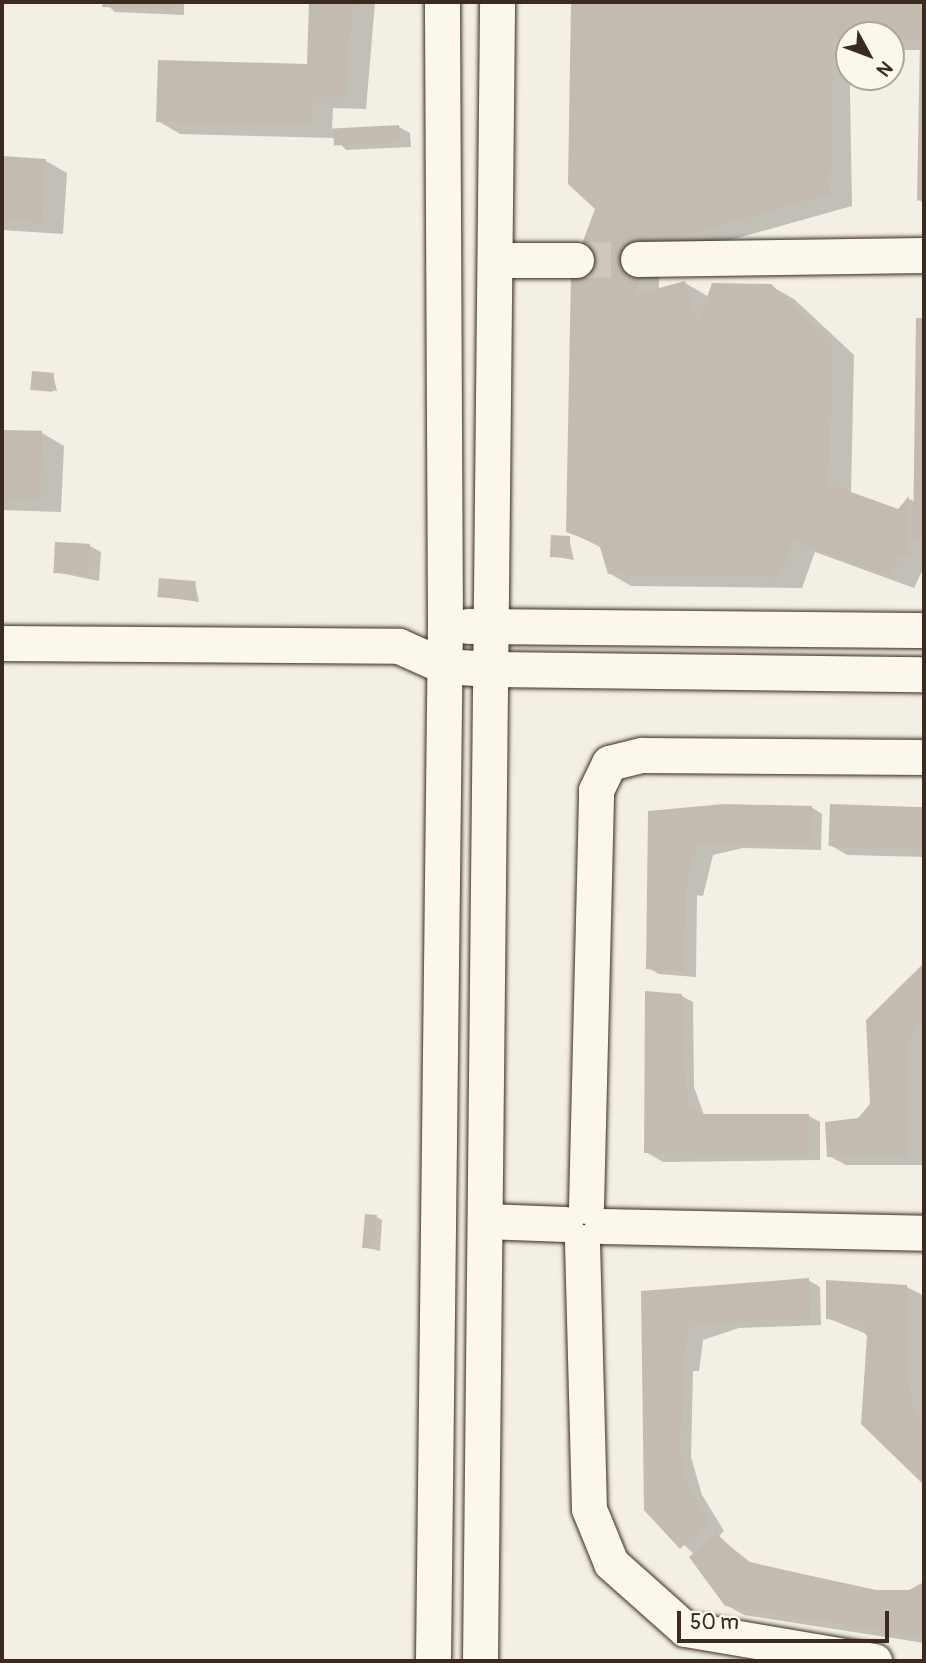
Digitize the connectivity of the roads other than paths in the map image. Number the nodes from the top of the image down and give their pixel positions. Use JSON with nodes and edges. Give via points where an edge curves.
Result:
{"nodes":[{"id":1,"x":442,"y":2,"type":"edge"},
{"id":2,"x":497,"y":2,"type":"edge"},
{"id":3,"x":924,"y":256,"type":"edge"},
{"id":4,"x":638,"y":259,"type":"tunnel mouth"},
{"id":5,"x":495,"y":260,"type":"junction"},
{"id":6,"x":576,"y":260,"type":"tunnel mouth"},
{"id":7,"x":445,"y":626,"type":"junction"},
{"id":8,"x":491,"y":626,"type":"junction"},
{"id":9,"x":924,"y":630,"type":"edge"},
{"id":10,"x":2,"y":643,"type":"edge"},
{"id":11,"x":399,"y":646,"type":"junction"},
{"id":12,"x":444,"y":666,"type":"junction"},
{"id":13,"x":491,"y":669,"type":"junction"},
{"id":14,"x":924,"y":674,"type":"edge"},
{"id":15,"x":924,"y":757,"type":"edge"},
{"id":16,"x":485,"y":1221,"type":"junction"},
{"id":17,"x":584,"y":1224,"type":"junction"},
{"id":18,"x":924,"y":1233,"type":"edge"},
{"id":19,"x":433,"y":1661,"type":"edge"},
{"id":20,"x":480,"y":1661,"type":"edge"},
{"id":21,"x":874,"y":1661,"type":"edge"}],
"edges":[{"from":1,"to":7,"type":"street"},
{"from":2,"to":5,"type":"street"},
{"from":3,"to":4,"type":"street"},
{"from":5,"to":6,"type":"street"},
{"from":5,"to":8,"type":"street"},
{"from":7,"to":8,"type":"street"},
{"from":7,"to":11,"type":"street"},
{"from":7,"to":12,"type":"street"},
{"from":8,"to":9,"type":"street"},
{"from":8,"to":13,"type":"street"},
{"from":10,"to":11,"type":"street"},
{"from":11,"to":12,"type":"street"},
{"from":12,"to":13,"type":"street"},
{"from":12,"to":19,"type":"street"},
{"from":13,"to":14,"type":"street"},
{"from":13,"to":16,"type":"street"},
{"from":15,"to":17,"type":"street","via":[[642,755],[609,763],[596,790]]},
{"from":16,"to":17,"type":"street"},
{"from":16,"to":20,"type":"street"},
{"from":17,"to":18,"type":"street"},
{"from":17,"to":21,"type":"street","via":[[589,1509],[611,1563],[685,1629]]}]}
